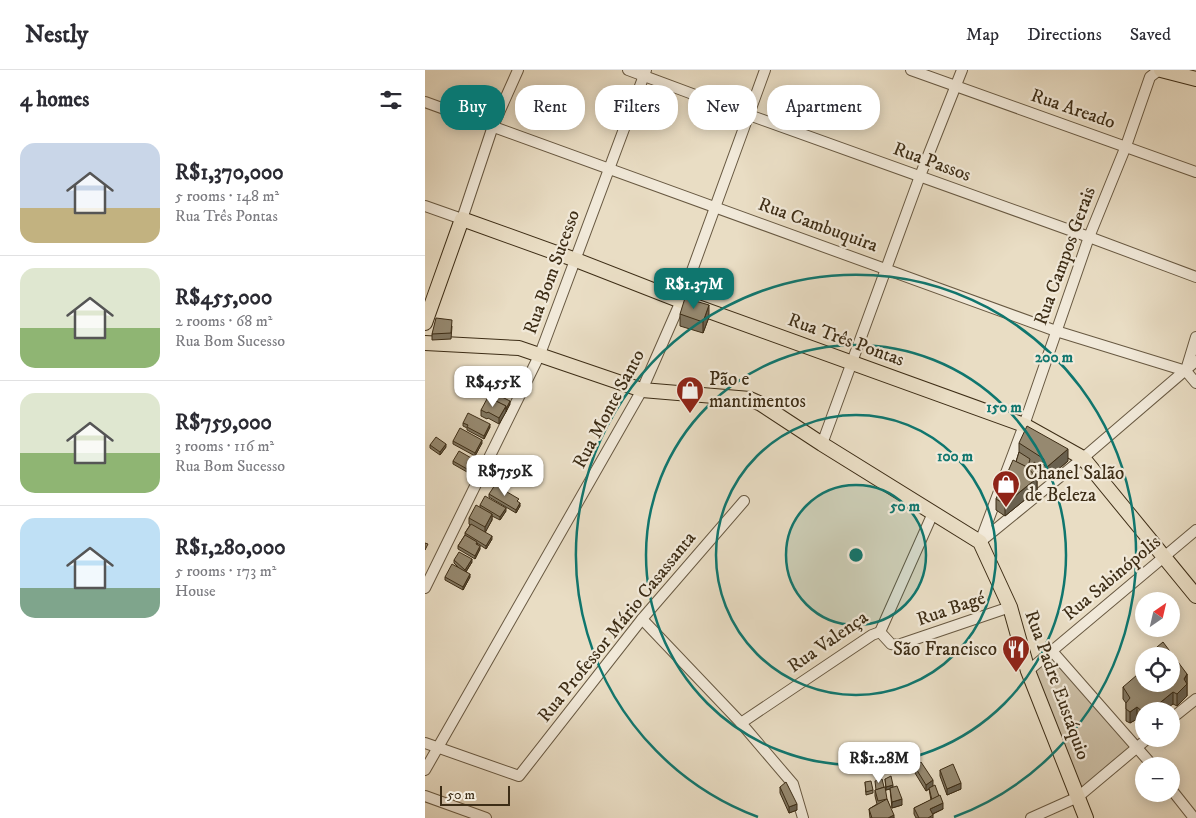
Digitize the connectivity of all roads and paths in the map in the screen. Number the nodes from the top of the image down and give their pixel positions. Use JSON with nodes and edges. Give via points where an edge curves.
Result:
{"nodes":[{"id":1,"x":519,"y":70,"type":"edge"},
{"id":2,"x":628,"y":70,"type":"edge"},
{"id":3,"x":765,"y":70,"type":"edge"},
{"id":4,"x":911,"y":70,"type":"edge"},
{"id":5,"x":962,"y":70,"type":"edge"},
{"id":6,"x":1160,"y":70,"type":"edge"},
{"id":7,"x":645,"y":73,"type":"edge"},
{"id":8,"x":1196,"y":80,"type":"edge"},
{"id":9,"x":955,"y":87,"type":"junction"},
{"id":10,"x":688,"y":90,"type":"edge"},
{"id":11,"x":757,"y":92,"type":"edge"},
{"id":12,"x":505,"y":100,"type":"edge"},
{"id":13,"x":425,"y":102,"type":"edge"},
{"id":14,"x":440,"y":107,"type":"edge"},
{"id":15,"x":757,"y":118,"type":"edge"},
{"id":16,"x":492,"y":130,"type":"edge"},
{"id":17,"x":504,"y":130,"type":"edge"},
{"id":18,"x":744,"y":130,"type":"edge"},
{"id":19,"x":1126,"y":146,"type":"junction"},
{"id":20,"x":609,"y":167,"type":"junction"},
{"id":21,"x":1196,"y":172,"type":"edge"},
{"id":22,"x":920,"y":176,"type":"junction"},
{"id":23,"x":425,"y":206,"type":"edge"},
{"id":24,"x":716,"y":206,"type":"junction"},
{"id":25,"x":461,"y":219,"type":"junction"},
{"id":26,"x":1089,"y":237,"type":"junction"},
{"id":27,"x":576,"y":260,"type":"junction"},
{"id":28,"x":886,"y":268,"type":"junction"},
{"id":29,"x":1196,"y":277,"type":"edge"},
{"id":30,"x":681,"y":301,"type":"junction"},
{"id":31,"x":426,"y":316,"type":"edge"},
{"id":32,"x":1056,"y":331,"type":"junction"},
{"id":33,"x":1196,"y":337,"type":"edge"},
{"id":34,"x":425,"y":343,"type":"edge"},
{"id":35,"x":540,"y":354,"type":"junction"},
{"id":36,"x":1196,"y":361,"type":"edge"},
{"id":37,"x":853,"y":362,"type":"junction"},
{"id":38,"x":1186,"y":371,"type":"junction"},
{"id":39,"x":1196,"y":383,"type":"edge"},
{"id":40,"x":642,"y":390,"type":"junction"},
{"id":41,"x":1024,"y":425,"type":"junction"},
{"id":42,"x":822,"y":444,"type":"junction"},
{"id":43,"x":1083,"y":458,"type":"junction"},
{"id":44,"x":743,"y":501,"type":"dead end"},
{"id":45,"x":933,"y":513,"type":"junction"},
{"id":46,"x":1196,"y":530,"type":"edge"},
{"id":47,"x":980,"y":542,"type":"junction"},
{"id":48,"x":1164,"y":557,"type":"junction"},
{"id":49,"x":425,"y":588,"type":"edge"},
{"id":50,"x":1196,"y":596,"type":"edge"},
{"id":51,"x":1009,"y":607,"type":"junction"},
{"id":52,"x":642,"y":619,"type":"junction"},
{"id":53,"x":880,"y":632,"type":"junction"},
{"id":54,"x":1052,"y":651,"type":"junction"},
{"id":55,"x":1028,"y":671,"type":"junction"},
{"id":56,"x":1196,"y":700,"type":"edge"},
{"id":57,"x":1180,"y":712,"type":"edge"},
{"id":58,"x":741,"y":723,"type":"junction"},
{"id":59,"x":425,"y":743,"type":"edge"},
{"id":60,"x":1135,"y":745,"type":"edge"},
{"id":61,"x":1137,"y":747,"type":"joint"},
{"id":62,"x":438,"y":748,"type":"junction"},
{"id":63,"x":1145,"y":757,"type":"edge"},
{"id":64,"x":425,"y":770,"type":"edge"},
{"id":65,"x":425,"y":796,"type":"edge"},
{"id":66,"x":1078,"y":797,"type":"junction"},
{"id":67,"x":1180,"y":800,"type":"edge"},
{"id":68,"x":486,"y":818,"type":"edge"},
{"id":69,"x":803,"y":818,"type":"edge"},
{"id":70,"x":1031,"y":818,"type":"edge"},
{"id":71,"x":1086,"y":818,"type":"edge"},
{"id":72,"x":1194,"y":818,"type":"edge"}],
"edges":[{"from":1,"to":12,"type":"street"},
{"from":2,"to":7,"type":"street","name":"Rua Passos"},
{"from":3,"to":11,"type":"street","name":"Rua Monte Santo"},
{"from":4,"to":9,"type":"street","name":"Rua Areado"},
{"from":5,"to":9,"type":"street"},
{"from":6,"to":8,"type":"main road"},
{"from":6,"to":19,"type":"street","name":"Rua Campos Gerais","via":[[1150,77]]},
{"from":7,"to":10,"type":"street","name":"Rua Passos"},
{"from":7,"to":20,"type":"street","name":"Rua Bom Sucesso"},
{"from":9,"to":19,"type":"street","name":"Rua Areado"},
{"from":9,"to":22,"type":"street"},
{"from":13,"to":14,"type":"street","name":"Rua Cambuquira"},
{"from":15,"to":22,"type":"street","name":"Rua Passos"},
{"from":16,"to":25,"type":"street"},
{"from":17,"to":20,"type":"street","name":"Rua Cambuquira"},
{"from":18,"to":24,"type":"street","name":"Rua Monte Santo"},
{"from":19,"to":21,"type":"street","name":"Rua Areado"},
{"from":19,"to":26,"type":"street","name":"Rua Campos Gerais"},
{"from":20,"to":24,"type":"street","name":"Rua Cambuquira"},
{"from":20,"to":27,"type":"street","name":"Rua Bom Sucesso"},
{"from":22,"to":26,"type":"street","name":"Rua Passos"},
{"from":22,"to":28,"type":"street"},
{"from":23,"to":25,"type":"street","name":"Rua Três Pontas"},
{"from":24,"to":28,"type":"street","name":"Rua Cambuquira"},
{"from":24,"to":30,"type":"street","name":"Rua Monte Santo"},
{"from":25,"to":27,"type":"main road","name":"Rua Três Pontas"},
{"from":25,"to":31,"type":"main road"},
{"from":26,"to":29,"type":"street","name":"Rua Passos"},
{"from":26,"to":32,"type":"street","name":"Rua Campos Gerais"},
{"from":27,"to":30,"type":"main road","name":"Rua Três Pontas"},
{"from":27,"to":35,"type":"street","name":"Rua Bom Sucesso"},
{"from":28,"to":32,"type":"street","name":"Rua Cambuquira"},
{"from":28,"to":37,"type":"street"},
{"from":30,"to":37,"type":"main road","name":"Rua Três Pontas"},
{"from":30,"to":40,"type":"street","name":"Rua Monte Santo"},
{"from":32,"to":38,"type":"street","name":"Rua Cambuquira"},
{"from":32,"to":41,"type":"street","name":"Rua Campos Gerais"},
{"from":33,"to":38,"type":"street"},
{"from":34,"to":35,"type":"main road","via":[[519,348]]},
{"from":35,"to":40,"type":"main road"},
{"from":35,"to":49,"type":"street","name":"Rua Bom Sucesso"},
{"from":36,"to":38,"type":"street"},
{"from":37,"to":41,"type":"main road","name":"Rua Três Pontas"},
{"from":37,"to":42,"type":"street"},
{"from":38,"to":39,"type":"street"},
{"from":38,"to":43,"type":"street"},
{"from":40,"to":42,"type":"main road","via":[[750,399]]},
{"from":40,"to":62,"type":"street","name":"Rua Monte Santo"},
{"from":41,"to":43,"type":"main road","name":"Rua Três Pontas"},
{"from":41,"to":47,"type":"street","name":"Rua Campos Gerais"},
{"from":42,"to":45,"type":"main road"},
{"from":43,"to":47,"type":"street"},
{"from":43,"to":48,"type":"main road","name":"Rua Três Pontas"},
{"from":44,"to":52,"type":"street","name":"Rua Professor Mário Casassanta"},
{"from":45,"to":47,"type":"main road"},
{"from":45,"to":53,"type":"street","name":"Rua Valença"},
{"from":46,"to":48,"type":"street","name":"Rua Sabinópolis"},
{"from":47,"to":51,"type":"main road","name":"Rua Padre Eustáquio"},
{"from":48,"to":50,"type":"main road","name":"Rua Três Pontas"},
{"from":48,"to":54,"type":"street","name":"Rua Sabinópolis"},
{"from":51,"to":53,"type":"street","name":"Rua Bagé","via":[[898,645],[891,644]]},
{"from":51,"to":55,"type":"main road","name":"Rua Padre Eustáquio"},
{"from":52,"to":58,"type":"street"},
{"from":52,"to":62,"type":"street","name":"Rua Professor Mário Casassanta","via":[[519,776]]},
{"from":53,"to":58,"type":"street","name":"Rua Valença"},
{"from":54,"to":55,"type":"street","name":"Rua Sabinópolis"},
{"from":54,"to":60,"type":"street"},
{"from":55,"to":66,"type":"main road","name":"Rua Padre Eustáquio"},
{"from":56,"to":57,"type":"street"},
{"from":58,"to":69,"type":"street","via":[[793,784]]},
{"from":59,"to":62,"type":"street"},
{"from":61,"to":63,"type":"street"},
{"from":61,"to":66,"type":"street"},
{"from":62,"to":64,"type":"street","name":"Rua Monte Santo"},
{"from":65,"to":68,"type":"street"},
{"from":66,"to":70,"type":"street"},
{"from":66,"to":71,"type":"main road","name":"Rua Padre Eustáquio"},
{"from":67,"to":72,"type":"street"}]}
